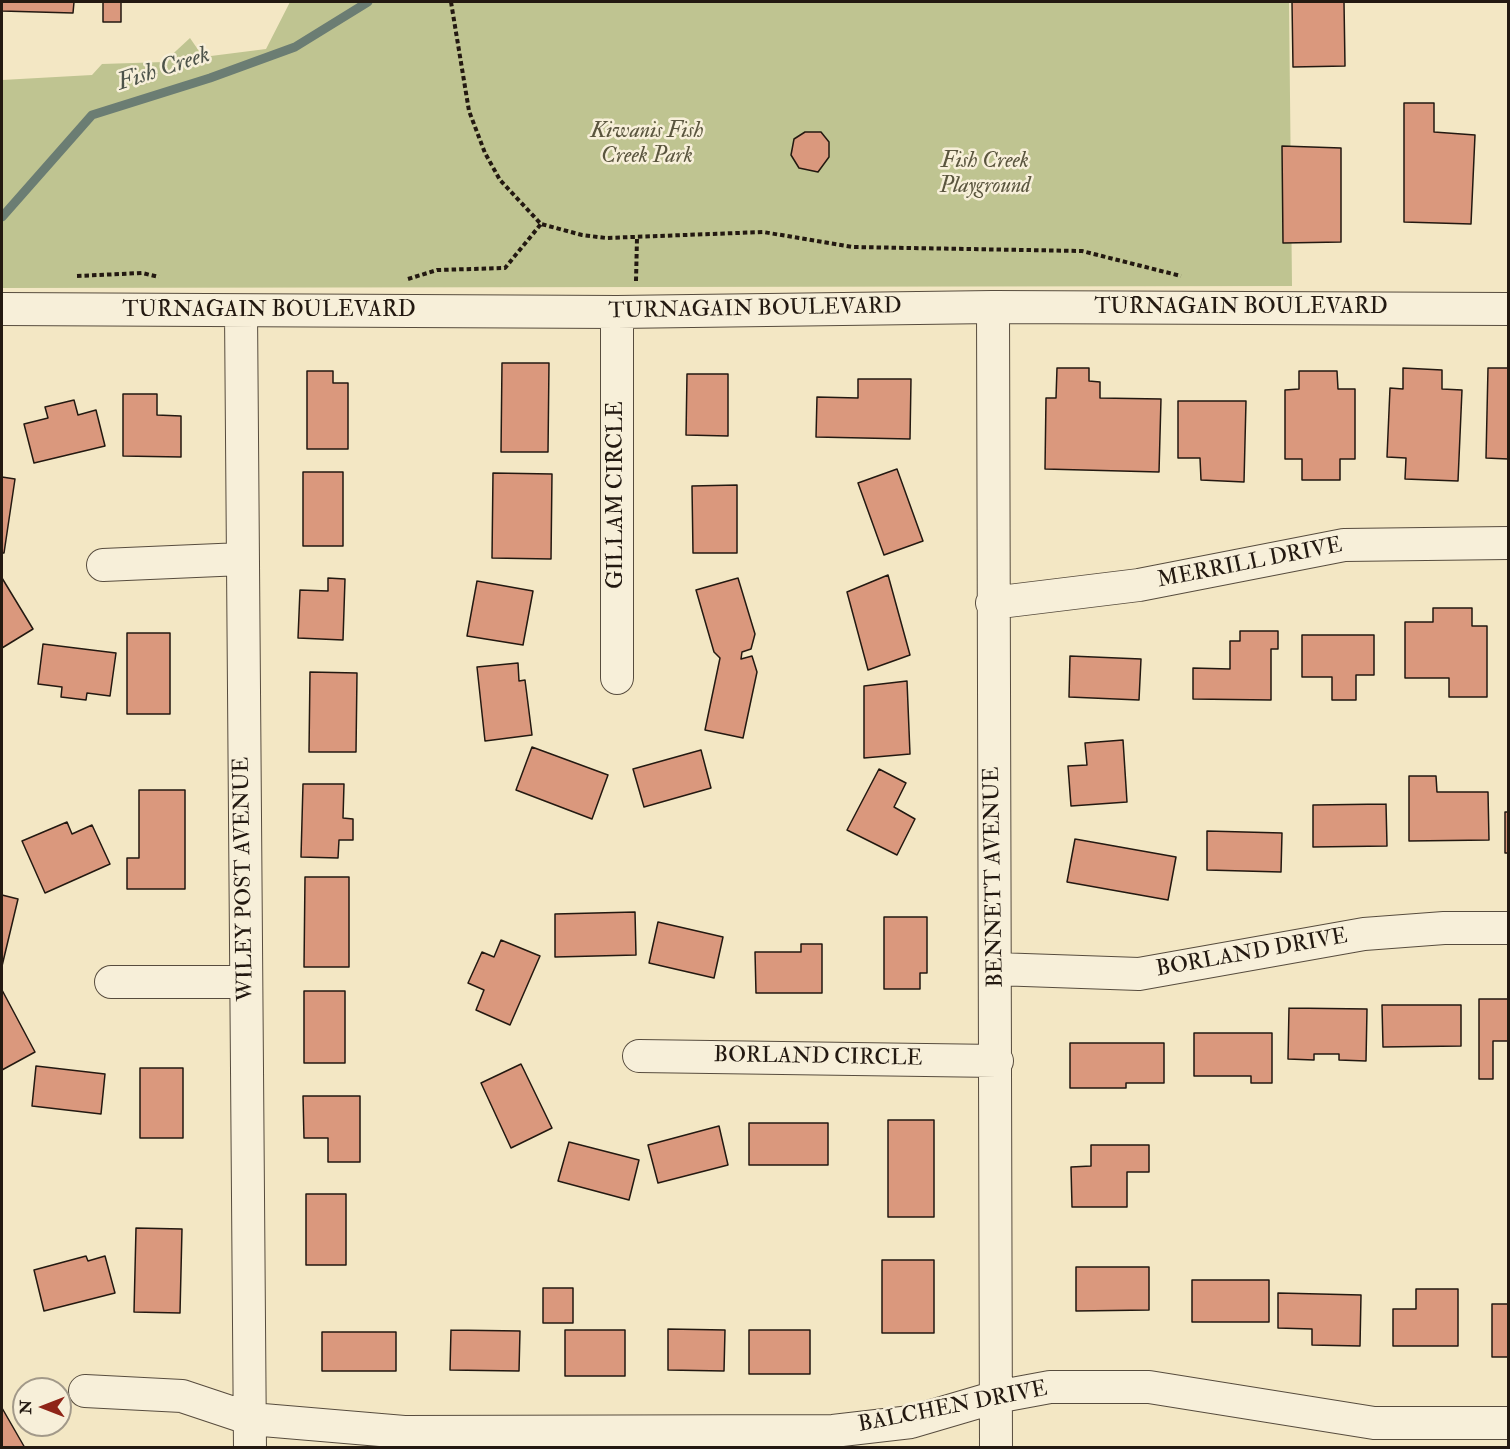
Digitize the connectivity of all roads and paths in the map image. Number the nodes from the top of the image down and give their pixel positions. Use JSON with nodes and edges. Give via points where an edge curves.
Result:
{"nodes":[{"id":1,"x":451,"y":2,"type":"edge"},
{"id":2,"x":541,"y":224,"type":"junction"},
{"id":3,"x":637,"y":238,"type":"junction"},
{"id":4,"x":1193,"y":276,"type":"dead end"},
{"id":5,"x":73,"y":277,"type":"dead end"},
{"id":6,"x":163,"y":279,"type":"dead end"},
{"id":7,"x":399,"y":282,"type":"dead end"},
{"id":8,"x":993,"y":307,"type":"junction"},
{"id":9,"x":2,"y":309,"type":"edge"},
{"id":10,"x":1509,"y":309,"type":"edge"},
{"id":11,"x":242,"y":311,"type":"junction"},
{"id":12,"x":617,"y":312,"type":"junction"},
{"id":13,"x":1509,"y":543,"type":"edge"},
{"id":14,"x":242,"y":559,"type":"junction"},
{"id":15,"x":102,"y":565,"type":"dead end"},
{"id":16,"x":992,"y":603,"type":"junction"},
{"id":17,"x":617,"y":678,"type":"dead end"},
{"id":18,"x":1509,"y":928,"type":"edge"},
{"id":19,"x":996,"y":969,"type":"junction"},
{"id":20,"x":111,"y":982,"type":"dead end"},
{"id":21,"x":246,"y":982,"type":"junction"},
{"id":22,"x":639,"y":1056,"type":"dead end"},
{"id":23,"x":997,"y":1061,"type":"junction"},
{"id":24,"x":85,"y":1391,"type":"dead end"},
{"id":25,"x":996,"y":1397,"type":"junction"},
{"id":26,"x":1509,"y":1423,"type":"edge"},
{"id":27,"x":250,"y":1433,"type":"edge"},
{"id":28,"x":996,"y":1448,"type":"edge"}],
"edges":[{"from":1,"to":2,"type":"path","via":[[469,111],[485,153],[500,180]]},
{"from":2,"to":3,"type":"path","via":[[582,235]]},
{"from":2,"to":7,"type":"path","via":[[505,268],[437,270]]},
{"from":3,"to":4,"type":"path","via":[[763,232],[853,247],[1082,251]]},
{"from":3,"to":12,"type":"path","via":[[636,282]]},
{"from":5,"to":6,"type":"path","via":[[142,273]]},
{"from":8,"to":10,"type":"street","name":"TURNAGAIN BOULEVARD"},
{"from":8,"to":12,"type":"street","name":"TURNAGAIN BOULEVARD"},
{"from":8,"to":16,"type":"street","name":"BENNETT AVENUE"},
{"from":9,"to":11,"type":"street","name":"TURNAGAIN BOULEVARD"},
{"from":11,"to":12,"type":"street","name":"TURNAGAIN BOULEVARD"},
{"from":11,"to":14,"type":"street","name":"WILEY POST AVENUE"},
{"from":12,"to":17,"type":"street","name":"GILLAM CIRCLE"},
{"from":13,"to":16,"type":"street","name":"MERRILL DRIVE","via":[[1344,545],[1139,585]]},
{"from":14,"to":15,"type":"street"},
{"from":14,"to":21,"type":"street","name":"WILEY POST AVENUE"},
{"from":16,"to":19,"type":"street","name":"BENNETT AVENUE"},
{"from":18,"to":19,"type":"street","name":"BORLAND DRIVE","via":[[1365,934],[1138,974]]},
{"from":19,"to":23,"type":"street","name":"BENNETT AVENUE"},
{"from":20,"to":21,"type":"street"},
{"from":21,"to":27,"type":"street","name":"WILEY POST AVENUE"},
{"from":22,"to":23,"type":"street","name":"BORLAND CIRCLE"},
{"from":23,"to":25,"type":"street","name":"BENNETT AVENUE"},
{"from":24,"to":27,"type":"street","name":"BALCHEN DRIVE","via":[[182,1396]]},
{"from":25,"to":26,"type":"street","name":"BALCHEN DRIVE","via":[[1050,1387],[1149,1387],[1374,1423]]},
{"from":25,"to":27,"type":"street","name":"BALCHEN DRIVE","via":[[911,1422],[833,1431]]},
{"from":25,"to":28,"type":"street","name":"BENNETT AVENUE"}]}
